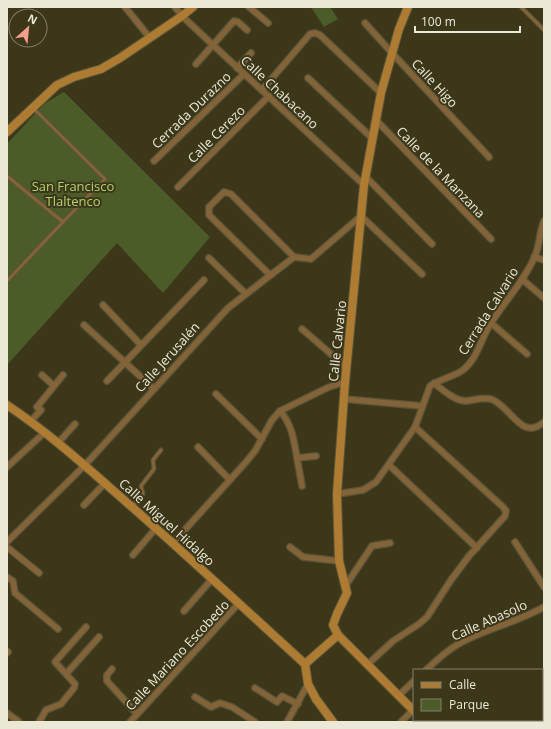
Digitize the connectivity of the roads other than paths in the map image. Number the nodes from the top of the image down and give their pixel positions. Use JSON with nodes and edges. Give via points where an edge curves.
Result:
{"nodes":[{"id":1,"x":125,"y":7,"type":"edge"},
{"id":2,"x":175,"y":7,"type":"edge"},
{"id":3,"x":193,"y":7,"type":"edge"},
{"id":4,"x":249,"y":7,"type":"edge"},
{"id":5,"x":408,"y":7,"type":"edge"},
{"id":6,"x":521,"y":7,"type":"edge"},
{"id":7,"x":182,"y":16,"type":"junction"},
{"id":8,"x":268,"y":23,"type":"dead end"},
{"id":9,"x":365,"y":23,"type":"dead end"},
{"id":10,"x":246,"y":30,"type":"dead end"},
{"id":11,"x":544,"y":30,"type":"edge"},
{"id":12,"x":150,"y":38,"type":"junction"},
{"id":13,"x":213,"y":45,"type":"junction"},
{"id":14,"x":251,"y":53,"type":"dead end"},
{"id":15,"x":392,"y":54,"type":"junction"},
{"id":16,"x":196,"y":64,"type":"dead end"},
{"id":17,"x":237,"y":68,"type":"junction"},
{"id":18,"x":244,"y":74,"type":"junction"},
{"id":19,"x":308,"y":78,"type":"dead end"},
{"id":20,"x":262,"y":90,"type":"junction"},
{"id":21,"x":381,"y":93,"type":"junction"},
{"id":22,"x":269,"y":96,"type":"junction"},
{"id":23,"x":32,"y":108,"type":"junction"},
{"id":24,"x":376,"y":120,"type":"junction"},
{"id":25,"x":7,"y":132,"type":"edge"},
{"id":26,"x":372,"y":138,"type":"junction"},
{"id":27,"x":489,"y":157,"type":"dead end"},
{"id":28,"x":154,"y":161,"type":"dead end"},
{"id":29,"x":7,"y":176,"type":"edge"},
{"id":30,"x":364,"y":180,"type":"junction"},
{"id":31,"x":178,"y":186,"type":"dead end"},
{"id":32,"x":361,"y":216,"type":"junction"},
{"id":33,"x":544,"y":221,"type":"edge"},
{"id":34,"x":63,"y":222,"type":"junction"},
{"id":35,"x":542,"y":228,"type":"edge"},
{"id":36,"x":491,"y":239,"type":"dead end"},
{"id":37,"x":432,"y":244,"type":"dead end"},
{"id":38,"x":294,"y":257,"type":"junction"},
{"id":39,"x":534,"y":257,"type":"junction"},
{"id":40,"x":209,"y":258,"type":"dead end"},
{"id":41,"x":544,"y":260,"type":"edge"},
{"id":42,"x":422,"y":274,"type":"dead end"},
{"id":43,"x":270,"y":275,"type":"junction"},
{"id":44,"x":522,"y":278,"type":"junction"},
{"id":45,"x":204,"y":280,"type":"dead end"},
{"id":46,"x":7,"y":281,"type":"edge"},
{"id":47,"x":246,"y":294,"type":"junction"},
{"id":48,"x":544,"y":298,"type":"edge"},
{"id":49,"x":102,"y":305,"type":"dead end"},
{"id":50,"x":491,"y":323,"type":"junction"},
{"id":51,"x":84,"y":325,"type":"dead end"},
{"id":52,"x":302,"y":328,"type":"dead end"},
{"id":53,"x":141,"y":345,"type":"junction"},
{"id":54,"x":527,"y":354,"type":"dead end"},
{"id":55,"x":125,"y":362,"type":"junction"},
{"id":56,"x":347,"y":368,"type":"junction"},
{"id":57,"x":42,"y":375,"type":"dead end"},
{"id":58,"x":63,"y":375,"type":"dead end"},
{"id":59,"x":107,"y":381,"type":"dead end"},
{"id":60,"x":345,"y":382,"type":"junction"},
{"id":61,"x":434,"y":383,"type":"junction"},
{"id":62,"x":54,"y":386,"type":"junction"},
{"id":63,"x":154,"y":388,"type":"junction"},
{"id":64,"x":216,"y":394,"type":"dead end"},
{"id":65,"x":344,"y":399,"type":"junction"},
{"id":66,"x":7,"y":406,"type":"edge"},
{"id":67,"x":422,"y":406,"type":"junction"},
{"id":68,"x":280,"y":410,"type":"junction"},
{"id":69,"x":31,"y":421,"type":"junction"},
{"id":70,"x":544,"y":422,"type":"edge"},
{"id":71,"x":75,"y":424,"type":"dead end"},
{"id":72,"x":415,"y":427,"type":"junction"},
{"id":73,"x":45,"y":432,"type":"junction"},
{"id":74,"x":262,"y":439,"type":"junction"},
{"id":75,"x":58,"y":443,"type":"junction"},
{"id":76,"x":198,"y":446,"type":"dead end"},
{"id":77,"x":161,"y":450,"type":"dead end"},
{"id":78,"x":316,"y":456,"type":"dead end"},
{"id":79,"x":297,"y":458,"type":"junction"},
{"id":80,"x":84,"y":465,"type":"junction"},
{"id":81,"x":389,"y":465,"type":"junction"},
{"id":82,"x":7,"y":467,"type":"edge"},
{"id":83,"x":230,"y":480,"type":"junction"},
{"id":84,"x":105,"y":483,"type":"junction"},
{"id":85,"x":302,"y":486,"type":"dead end"},
{"id":86,"x":337,"y":494,"type":"junction"},
{"id":87,"x":84,"y":505,"type":"dead end"},
{"id":88,"x":132,"y":507,"type":"junction"},
{"id":89,"x":156,"y":528,"type":"junction"},
{"id":90,"x":7,"y":542,"type":"edge"},
{"id":91,"x":515,"y":542,"type":"dead end"},
{"id":92,"x":173,"y":543,"type":"junction"},
{"id":93,"x":390,"y":543,"type":"dead end"},
{"id":94,"x":7,"y":547,"type":"edge"},
{"id":95,"x":290,"y":547,"type":"dead end"},
{"id":96,"x":477,"y":548,"type":"junction"},
{"id":97,"x":132,"y":555,"type":"dead end"},
{"id":98,"x":339,"y":561,"type":"junction"},
{"id":99,"x":39,"y":573,"type":"dead end"},
{"id":100,"x":7,"y":577,"type":"edge"},
{"id":101,"x":212,"y":579,"type":"junction"},
{"id":102,"x":346,"y":585,"type":"junction"},
{"id":103,"x":544,"y":587,"type":"edge"},
{"id":104,"x":239,"y":604,"type":"junction"},
{"id":105,"x":544,"y":607,"type":"edge"},
{"id":106,"x":184,"y":611,"type":"dead end"},
{"id":107,"x":86,"y":627,"type":"dead end"},
{"id":108,"x":58,"y":629,"type":"dead end"},
{"id":109,"x":338,"y":635,"type":"junction"},
{"id":110,"x":99,"y":637,"type":"dead end"},
{"id":111,"x":304,"y":664,"type":"junction"},
{"id":112,"x":368,"y":664,"type":"junction"},
{"id":113,"x":112,"y":669,"type":"dead end"},
{"id":114,"x":427,"y":669,"type":"edge"},
{"id":115,"x":66,"y":674,"type":"junction"},
{"id":116,"x":413,"y":682,"type":"edge"},
{"id":117,"x":308,"y":684,"type":"junction"},
{"id":118,"x":255,"y":688,"type":"dead end"},
{"id":119,"x":399,"y":695,"type":"junction"},
{"id":120,"x":195,"y":697,"type":"dead end"},
{"id":121,"x":298,"y":704,"type":"junction"},
{"id":122,"x":413,"y":709,"type":"edge"},
{"id":123,"x":413,"y":711,"type":"edge"},
{"id":124,"x":7,"y":713,"type":"edge"},
{"id":125,"x":138,"y":714,"type":"junction"},
{"id":126,"x":134,"y":721,"type":"edge"},
{"id":127,"x":20,"y":722,"type":"edge"},
{"id":128,"x":39,"y":722,"type":"edge"},
{"id":129,"x":255,"y":722,"type":"edge"},
{"id":130,"x":287,"y":722,"type":"edge"},
{"id":131,"x":333,"y":722,"type":"edge"},
{"id":132,"x":401,"y":722,"type":"edge"}],
"edges":[{"from":1,"to":12,"type":"street"},
{"from":2,"to":7,"type":"street","name":"Calle Chabacano"},
{"from":3,"to":7,"type":"street"},
{"from":4,"to":8,"type":"street"},
{"from":5,"to":15,"type":"street","name":"Calle Calvario"},
{"from":6,"to":11,"type":"lane"},
{"from":7,"to":12,"type":"street"},
{"from":7,"to":13,"type":"street","name":"Calle Chabacano"},
{"from":9,"to":15,"type":"street","name":"Calle Higo"},
{"from":10,"to":13,"type":"street","via":[[234,21]]},
{"from":12,"to":23,"type":"street","via":[[101,69],[57,85]]},
{"from":13,"to":16,"type":"street"},
{"from":13,"to":17,"type":"street","name":"Calle Chabacano"},
{"from":14,"to":17,"type":"street"},
{"from":15,"to":21,"type":"street","name":"Calle Calvario"},
{"from":15,"to":27,"type":"street","name":"Calle Higo"},
{"from":17,"to":18,"type":"street","name":"Calle Chabacano"},
{"from":18,"to":20,"type":"street","name":"Calle Chabacano"},
{"from":18,"to":28,"type":"street","name":"Cerrada Durazno"},
{"from":19,"to":26,"type":"street"},
{"from":20,"to":21,"type":"street","via":[[310,34],[315,33]]},
{"from":20,"to":22,"type":"street","name":"Calle Chabacano"},
{"from":21,"to":24,"type":"street","name":"Calle Calvario"},
{"from":22,"to":30,"type":"street","name":"Calle Chabacano"},
{"from":22,"to":31,"type":"street","name":"Calle Cerezo"},
{"from":23,"to":25,"type":"street"},
{"from":23,"to":34,"type":"lane","via":[[105,179]]},
{"from":24,"to":26,"type":"street","name":"Calle Calvario"},
{"from":24,"to":36,"type":"street","name":"Calle de la Manzana"},
{"from":26,"to":30,"type":"street","name":"Calle Calvario"},
{"from":29,"to":34,"type":"lane"},
{"from":30,"to":32,"type":"street","name":"Calle Calvario"},
{"from":30,"to":37,"type":"street","name":"Calle Chabacano"},
{"from":32,"to":38,"type":"street","via":[[311,260]]},
{"from":32,"to":42,"type":"street"},
{"from":32,"to":56,"type":"street","name":"Calle Calvario"},
{"from":33,"to":35,"type":"street","name":"Cerrada Calvario"},
{"from":34,"to":46,"type":"lane"},
{"from":35,"to":39,"type":"street","name":"Cerrada Calvario"},
{"from":38,"to":43,"type":"street","name":"Calle Jerusalén"},
{"from":38,"to":43,"type":"street","via":[[232,194],[224,192],[208,207],[209,215]]},
{"from":39,"to":41,"type":"street"},
{"from":39,"to":44,"type":"street","name":"Cerrada Calvario"},
{"from":40,"to":47,"type":"street"},
{"from":43,"to":47,"type":"street","name":"Calle Jerusalén"},
{"from":44,"to":48,"type":"street"},
{"from":44,"to":50,"type":"street","name":"Cerrada Calvario"},
{"from":45,"to":53,"type":"street"},
{"from":47,"to":63,"type":"street","name":"Calle Jerusalén","via":[[228,308]]},
{"from":49,"to":53,"type":"street"},
{"from":50,"to":54,"type":"street"},
{"from":50,"to":61,"type":"street","name":"Cerrada Calvario","via":[[478,350],[463,370]]},
{"from":51,"to":55,"type":"street"},
{"from":52,"to":56,"type":"street"},
{"from":53,"to":55,"type":"street"},
{"from":55,"to":59,"type":"street"},
{"from":55,"to":63,"type":"street"},
{"from":56,"to":60,"type":"street","name":"Calle Calvario"},
{"from":57,"to":62,"type":"street"},
{"from":58,"to":62,"type":"street"},
{"from":60,"to":65,"type":"street","name":"Calle Calvario"},
{"from":60,"to":68,"type":"street"},
{"from":61,"to":67,"type":"street","via":[[430,386]]},
{"from":61,"to":70,"type":"street","via":[[457,399],[490,399],[498,403],[523,427],[538,427]]},
{"from":62,"to":69,"type":"street","via":[[38,407],[41,410]]},
{"from":63,"to":80,"type":"street","name":"Calle Jerusalén"},
{"from":64,"to":74,"type":"street"},
{"from":65,"to":67,"type":"street"},
{"from":65,"to":86,"type":"street","name":"Calle Calvario"},
{"from":66,"to":69,"type":"street","name":"Calle Miguel Hidalgo"},
{"from":67,"to":72,"type":"street"},
{"from":68,"to":74,"type":"street"},
{"from":68,"to":79,"type":"street","via":[[286,417],[294,437]]},
{"from":69,"to":73,"type":"street","name":"Calle Miguel Hidalgo"},
{"from":71,"to":75,"type":"street"},
{"from":72,"to":81,"type":"street"},
{"from":72,"to":96,"type":"street","via":[[506,511],[505,516]]},
{"from":73,"to":75,"type":"street","name":"Calle Miguel Hidalgo"},
{"from":73,"to":82,"type":"street"},
{"from":74,"to":83,"type":"street"},
{"from":75,"to":80,"type":"street","name":"Calle Miguel Hidalgo"},
{"from":76,"to":83,"type":"street"},
{"from":77,"to":88,"type":"lane","via":[[153,460],[154,469],[140,486],[143,494]]},
{"from":78,"to":79,"type":"street"},
{"from":79,"to":85,"type":"street"},
{"from":80,"to":84,"type":"street","name":"Calle Miguel Hidalgo"},
{"from":80,"to":90,"type":"street","name":"Calle Jerusalén"},
{"from":81,"to":86,"type":"street","via":[[376,482],[363,490]]},
{"from":81,"to":96,"type":"street"},
{"from":83,"to":92,"type":"street"},
{"from":84,"to":87,"type":"street"},
{"from":84,"to":88,"type":"street","name":"Calle Miguel Hidalgo"},
{"from":86,"to":98,"type":"street","name":"Calle Calvario"},
{"from":88,"to":89,"type":"street","name":"Calle Miguel Hidalgo"},
{"from":89,"to":92,"type":"street","name":"Calle Miguel Hidalgo"},
{"from":89,"to":97,"type":"street"},
{"from":91,"to":103,"type":"street"},
{"from":92,"to":101,"type":"street","name":"Calle Miguel Hidalgo"},
{"from":93,"to":102,"type":"street","via":[[372,546]]},
{"from":94,"to":99,"type":"street"},
{"from":95,"to":98,"type":"street","via":[[303,557]]},
{"from":96,"to":112,"type":"street","via":[[450,580],[427,617],[393,641]]},
{"from":98,"to":102,"type":"street","name":"Calle Calvario"},
{"from":100,"to":108,"type":"street","via":[[12,581],[15,593]]},
{"from":101,"to":104,"type":"street","name":"Calle Miguel Hidalgo"},
{"from":101,"to":106,"type":"street"},
{"from":102,"to":109,"type":"street","name":"Calle Calvario","via":[[346,594],[333,625]]},
{"from":104,"to":111,"type":"street","name":"Calle Miguel Hidalgo"},
{"from":104,"to":125,"type":"street","name":"Calle Mariano Escobedo"},
{"from":105,"to":114,"type":"street","name":"Calle Abasolo","via":[[511,623],[467,639],[445,652]]},
{"from":107,"to":115,"type":"street","via":[[56,661]]},
{"from":109,"to":111,"type":"street"},
{"from":109,"to":112,"type":"street"},
{"from":110,"to":115,"type":"street"},
{"from":111,"to":117,"type":"street"},
{"from":112,"to":119,"type":"street"},
{"from":113,"to":125,"type":"street","via":[[107,675],[107,681]]},
{"from":115,"to":128,"type":"street","via":[[75,686],[61,704],[46,710]]},
{"from":116,"to":119,"type":"street"},
{"from":117,"to":121,"type":"street"},
{"from":117,"to":131,"type":"street"},
{"from":118,"to":121,"type":"street","via":[[277,702],[282,696]]},
{"from":119,"to":122,"type":"street"},
{"from":120,"to":129,"type":"street","via":[[211,707],[220,703],[232,707]]},
{"from":121,"to":130,"type":"street"},
{"from":123,"to":132,"type":"street"},
{"from":124,"to":127,"type":"street"},
{"from":125,"to":126,"type":"street","name":"Calle Mariano Escobedo"}]}
